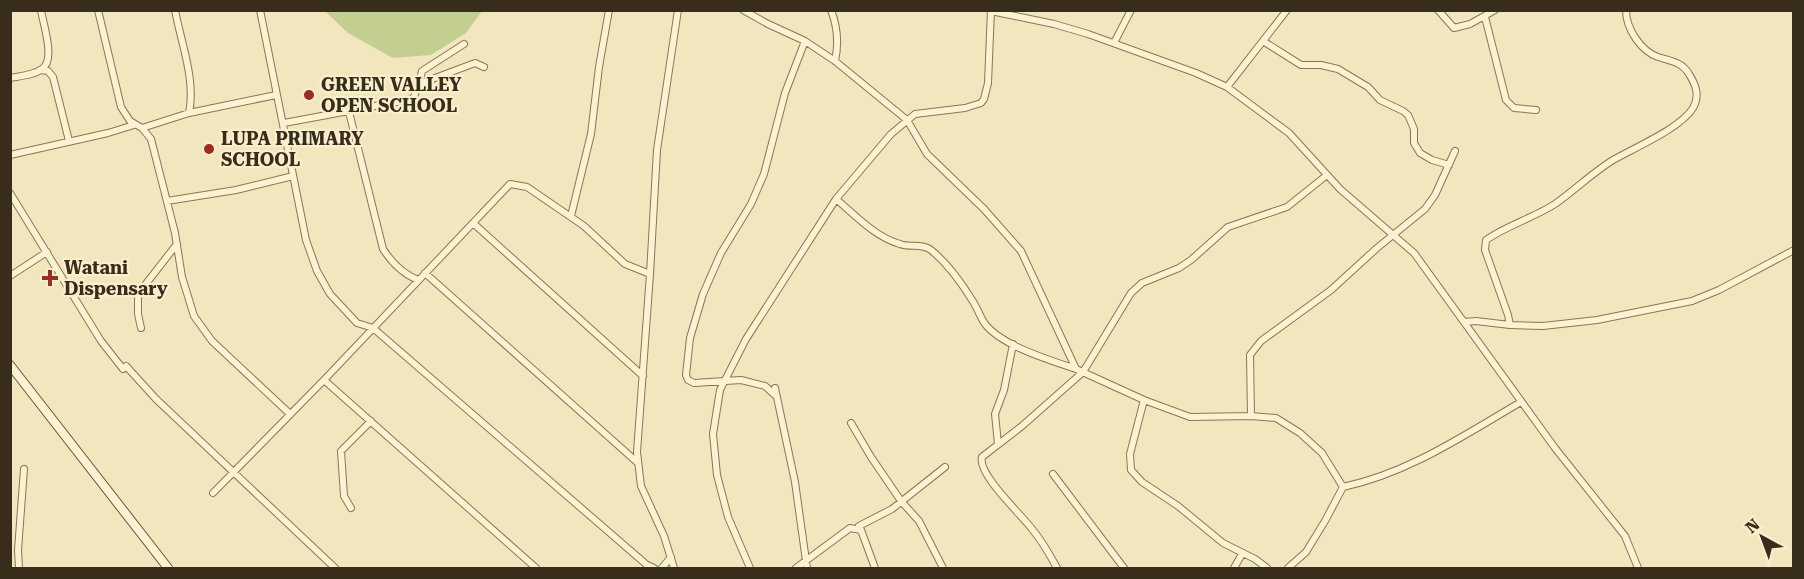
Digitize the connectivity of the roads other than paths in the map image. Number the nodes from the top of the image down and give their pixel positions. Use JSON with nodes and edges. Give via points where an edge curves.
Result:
{"nodes":[{"id":1,"x":50,"y":10,"type":"edge"},
{"id":2,"x":98,"y":10,"type":"edge"},
{"id":3,"x":175,"y":10,"type":"edge"},
{"id":4,"x":260,"y":10,"type":"edge"},
{"id":5,"x":609,"y":10,"type":"edge"},
{"id":6,"x":678,"y":10,"type":"edge"},
{"id":7,"x":743,"y":10,"type":"edge"},
{"id":8,"x":831,"y":10,"type":"edge"},
{"id":9,"x":1131,"y":10,"type":"edge"},
{"id":10,"x":1287,"y":10,"type":"edge"},
{"id":11,"x":1438,"y":10,"type":"edge"},
{"id":12,"x":1495,"y":10,"type":"edge"},
{"id":13,"x":1626,"y":10,"type":"edge"},
{"id":14,"x":41,"y":11,"type":"edge"},
{"id":15,"x":991,"y":11,"type":"edge"},
{"id":16,"x":1485,"y":17,"type":"junction"},
{"id":17,"x":1263,"y":41,"type":"junction"},
{"id":18,"x":805,"y":42,"type":"junction"},
{"id":19,"x":1114,"y":43,"type":"junction"},
{"id":20,"x":464,"y":44,"type":"dead end"},
{"id":21,"x":49,"y":55,"type":"junction"},
{"id":22,"x":835,"y":61,"type":"junction"},
{"id":23,"x":484,"y":67,"type":"dead end"},
{"id":24,"x":41,"y":70,"type":"junction"},
{"id":25,"x":53,"y":77,"type":"junction"},
{"id":26,"x":10,"y":78,"type":"edge"},
{"id":27,"x":419,"y":84,"type":"junction"},
{"id":28,"x":1227,"y":87,"type":"junction"},
{"id":29,"x":276,"y":95,"type":"junction"},
{"id":30,"x":1536,"y":110,"type":"dead end"},
{"id":31,"x":349,"y":112,"type":"junction"},
{"id":32,"x":189,"y":113,"type":"junction"},
{"id":33,"x":907,"y":120,"type":"junction"},
{"id":34,"x":284,"y":123,"type":"junction"},
{"id":35,"x":134,"y":124,"type":"junction"},
{"id":36,"x":142,"y":128,"type":"junction"},
{"id":37,"x":69,"y":141,"type":"junction"},
{"id":38,"x":1455,"y":151,"type":"dead end"},
{"id":39,"x":10,"y":155,"type":"edge"},
{"id":40,"x":1449,"y":165,"type":"junction"},
{"id":41,"x":1327,"y":175,"type":"junction"},
{"id":42,"x":293,"y":176,"type":"junction"},
{"id":43,"x":10,"y":193,"type":"edge"},
{"id":44,"x":836,"y":199,"type":"junction"},
{"id":45,"x":167,"y":201,"type":"junction"},
{"id":46,"x":571,"y":216,"type":"junction"},
{"id":47,"x":473,"y":223,"type":"junction"},
{"id":48,"x":1395,"y":234,"type":"junction"},
{"id":49,"x":177,"y":244,"type":"junction"},
{"id":50,"x":1794,"y":250,"type":"edge"},
{"id":51,"x":47,"y":252,"type":"junction"},
{"id":52,"x":425,"y":273,"type":"junction"},
{"id":53,"x":651,"y":274,"type":"junction"},
{"id":54,"x":10,"y":276,"type":"edge"},
{"id":55,"x":418,"y":280,"type":"junction"},
{"id":56,"x":1464,"y":322,"type":"junction"},
{"id":57,"x":1510,"y":325,"type":"junction"},
{"id":58,"x":141,"y":328,"type":"dead end"},
{"id":59,"x":373,"y":328,"type":"junction"},
{"id":60,"x":1013,"y":344,"type":"junction"},
{"id":61,"x":10,"y":365,"type":"edge"},
{"id":62,"x":1079,"y":371,"type":"junction"},
{"id":63,"x":643,"y":376,"type":"junction"},
{"id":64,"x":324,"y":380,"type":"junction"},
{"id":65,"x":725,"y":380,"type":"junction"},
{"id":66,"x":775,"y":388,"type":"dead end"},
{"id":67,"x":776,"y":396,"type":"junction"},
{"id":68,"x":1144,"y":400,"type":"junction"},
{"id":69,"x":1521,"y":402,"type":"junction"},
{"id":70,"x":290,"y":414,"type":"junction"},
{"id":71,"x":1251,"y":416,"type":"junction"},
{"id":72,"x":371,"y":421,"type":"junction"},
{"id":73,"x":851,"y":423,"type":"dead end"},
{"id":74,"x":998,"y":444,"type":"junction"},
{"id":75,"x":638,"y":463,"type":"junction"},
{"id":76,"x":945,"y":467,"type":"dead end"},
{"id":77,"x":24,"y":469,"type":"dead end"},
{"id":78,"x":233,"y":472,"type":"junction"},
{"id":79,"x":1053,"y":474,"type":"dead end"},
{"id":80,"x":1343,"y":487,"type":"junction"},
{"id":81,"x":213,"y":493,"type":"dead end"},
{"id":82,"x":901,"y":501,"type":"junction"},
{"id":83,"x":351,"y":508,"type":"dead end"},
{"id":84,"x":861,"y":530,"type":"junction"},
{"id":85,"x":1242,"y":554,"type":"junction"},
{"id":86,"x":671,"y":557,"type":"junction"},
{"id":87,"x":806,"y":565,"type":"edge"},
{"id":88,"x":19,"y":568,"type":"edge"},
{"id":89,"x":168,"y":568,"type":"edge"},
{"id":90,"x":335,"y":568,"type":"edge"},
{"id":91,"x":536,"y":568,"type":"edge"},
{"id":92,"x":654,"y":568,"type":"edge"},
{"id":93,"x":662,"y":568,"type":"edge"},
{"id":94,"x":674,"y":568,"type":"edge"},
{"id":95,"x":750,"y":568,"type":"edge"},
{"id":96,"x":796,"y":568,"type":"edge"},
{"id":97,"x":875,"y":568,"type":"edge"},
{"id":98,"x":943,"y":568,"type":"edge"},
{"id":99,"x":1058,"y":568,"type":"edge"},
{"id":100,"x":1124,"y":568,"type":"edge"},
{"id":101,"x":1234,"y":568,"type":"edge"},
{"id":102,"x":1267,"y":568,"type":"edge"},
{"id":103,"x":1288,"y":568,"type":"edge"},
{"id":104,"x":1638,"y":568,"type":"edge"}],
"edges":[{"from":1,"to":14,"type":"street"},
{"from":2,"to":35,"type":"street","via":[[121,107]]},
{"from":3,"to":32,"type":"street","via":[[188,72]]},
{"from":4,"to":29,"type":"street"},
{"from":5,"to":46,"type":"street","via":[[591,134]]},
{"from":6,"to":53,"type":"street","via":[[657,150]]},
{"from":7,"to":18,"type":"street"},
{"from":8,"to":22,"type":"street","via":[[838,35]]},
{"from":9,"to":19,"type":"street"},
{"from":10,"to":17,"type":"street"},
{"from":11,"to":16,"type":"street","via":[[1454,28]]},
{"from":12,"to":16,"type":"street"},
{"from":13,"to":57,"type":"street","via":[[1627,22],[1638,41],[1655,56],[1677,62],[1688,72],[1698,96],[1695,106],[1665,131],[1593,172],[1555,204],[1486,240],[1485,250]]},
{"from":14,"to":21,"type":"street"},
{"from":15,"to":19,"type":"street","via":[[1054,24]]},
{"from":15,"to":33,"type":"street","via":[[988,83],[981,103],[920,112]]},
{"from":16,"to":30,"type":"street","via":[[1506,100],[1514,108]]},
{"from":17,"to":28,"type":"street"},
{"from":17,"to":40,"type":"street","via":[[1301,65],[1338,69],[1368,87],[1380,100],[1408,115],[1420,153]]},
{"from":18,"to":22,"type":"street"},
{"from":18,"to":65,"type":"street","via":[[785,93],[764,174],[703,294],[690,338],[688,380]]},
{"from":19,"to":28,"type":"street"},
{"from":20,"to":27,"type":"street","via":[[422,71]]},
{"from":21,"to":24,"type":"street"},
{"from":21,"to":25,"type":"street"},
{"from":22,"to":33,"type":"street"},
{"from":23,"to":27,"type":"street","via":[[475,63]]},
{"from":24,"to":25,"type":"street"},
{"from":24,"to":26,"type":"street"},
{"from":25,"to":37,"type":"street"},
{"from":27,"to":31,"type":"street","via":[[413,99]]},
{"from":28,"to":41,"type":"street","via":[[1289,133]]},
{"from":29,"to":32,"type":"street"},
{"from":29,"to":34,"type":"street"},
{"from":31,"to":34,"type":"street"},
{"from":31,"to":55,"type":"street","via":[[383,249],[408,276]]},
{"from":32,"to":36,"type":"street"},
{"from":33,"to":44,"type":"street"},
{"from":33,"to":62,"type":"street","via":[[927,154],[1021,251]]},
{"from":34,"to":42,"type":"street"},
{"from":35,"to":36,"type":"street"},
{"from":35,"to":37,"type":"street","via":[[108,134]]},
{"from":36,"to":45,"type":"street","via":[[151,139]]},
{"from":37,"to":39,"type":"street"},
{"from":38,"to":40,"type":"street"},
{"from":40,"to":48,"type":"street","via":[[1428,207]]},
{"from":41,"to":48,"type":"street"},
{"from":41,"to":62,"type":"street","via":[[1287,207],[1228,227],[1184,265],[1139,284]]},
{"from":42,"to":45,"type":"street"},
{"from":42,"to":59,"type":"street","via":[[306,240],[317,271],[330,294],[357,324]]},
{"from":43,"to":51,"type":"street"},
{"from":44,"to":60,"type":"street","via":[[892,241],[930,249],[952,272],[986,324]]},
{"from":44,"to":65,"type":"street","via":[[746,339]]},
{"from":45,"to":49,"type":"street"},
{"from":46,"to":47,"type":"street","via":[[527,187],[510,184]]},
{"from":46,"to":53,"type":"street","via":[[625,264]]},
{"from":47,"to":52,"type":"street"},
{"from":47,"to":63,"type":"street"},
{"from":48,"to":56,"type":"street","via":[[1414,253]]},
{"from":48,"to":71,"type":"street","via":[[1331,291],[1251,352]]},
{"from":49,"to":58,"type":"street","via":[[138,294]]},
{"from":49,"to":70,"type":"street","via":[[182,277],[195,316],[212,341]]},
{"from":50,"to":57,"type":"street","via":[[1692,301],[1596,320]]},
{"from":51,"to":54,"type":"street"},
{"from":51,"to":78,"type":"street","via":[[101,341]]},
{"from":52,"to":55,"type":"street"},
{"from":52,"to":75,"type":"street"},
{"from":53,"to":63,"type":"street"},
{"from":55,"to":59,"type":"street"},
{"from":56,"to":57,"type":"street"},
{"from":56,"to":69,"type":"street"},
{"from":59,"to":64,"type":"street"},
{"from":59,"to":92,"type":"street"},
{"from":60,"to":62,"type":"street"},
{"from":60,"to":74,"type":"street","via":[[995,414]]},
{"from":61,"to":89,"type":"main road"},
{"from":62,"to":68,"type":"street"},
{"from":62,"to":74,"type":"street"},
{"from":63,"to":75,"type":"street"},
{"from":64,"to":70,"type":"street"},
{"from":64,"to":72,"type":"street"},
{"from":65,"to":67,"type":"street","via":[[765,386]]},
{"from":65,"to":95,"type":"street","via":[[718,397],[713,434],[717,475],[728,517]]},
{"from":66,"to":67,"type":"street"},
{"from":67,"to":87,"type":"street","via":[[795,482]]},
{"from":68,"to":71,"type":"street","via":[[1190,417]]},
{"from":68,"to":85,"type":"street","via":[[1130,454],[1134,474]]},
{"from":69,"to":80,"type":"street","via":[[1437,452]]},
{"from":69,"to":104,"type":"street","via":[[1624,536]]},
{"from":70,"to":78,"type":"street"},
{"from":71,"to":80,"type":"street","via":[[1276,418],[1300,433],[1322,453]]},
{"from":72,"to":83,"type":"street","via":[[341,451],[344,496]]},
{"from":72,"to":91,"type":"street"},
{"from":73,"to":82,"type":"street"},
{"from":74,"to":99,"type":"street","via":[[980,460],[982,468],[1031,527]]},
{"from":75,"to":86,"type":"street","via":[[641,486]]},
{"from":76,"to":82,"type":"street"},
{"from":77,"to":88,"type":"street"},
{"from":78,"to":81,"type":"street"},
{"from":78,"to":90,"type":"street"},
{"from":79,"to":100,"type":"street"},
{"from":80,"to":103,"type":"street","via":[[1306,552]]},
{"from":82,"to":84,"type":"street","via":[[859,526]]},
{"from":82,"to":98,"type":"street","via":[[919,521]]},
{"from":84,"to":87,"type":"street","via":[[850,528]]},
{"from":84,"to":97,"type":"street"},
{"from":85,"to":101,"type":"street"},
{"from":85,"to":102,"type":"street"},
{"from":86,"to":93,"type":"street"},
{"from":86,"to":94,"type":"street"},
{"from":87,"to":96,"type":"street"}]}
